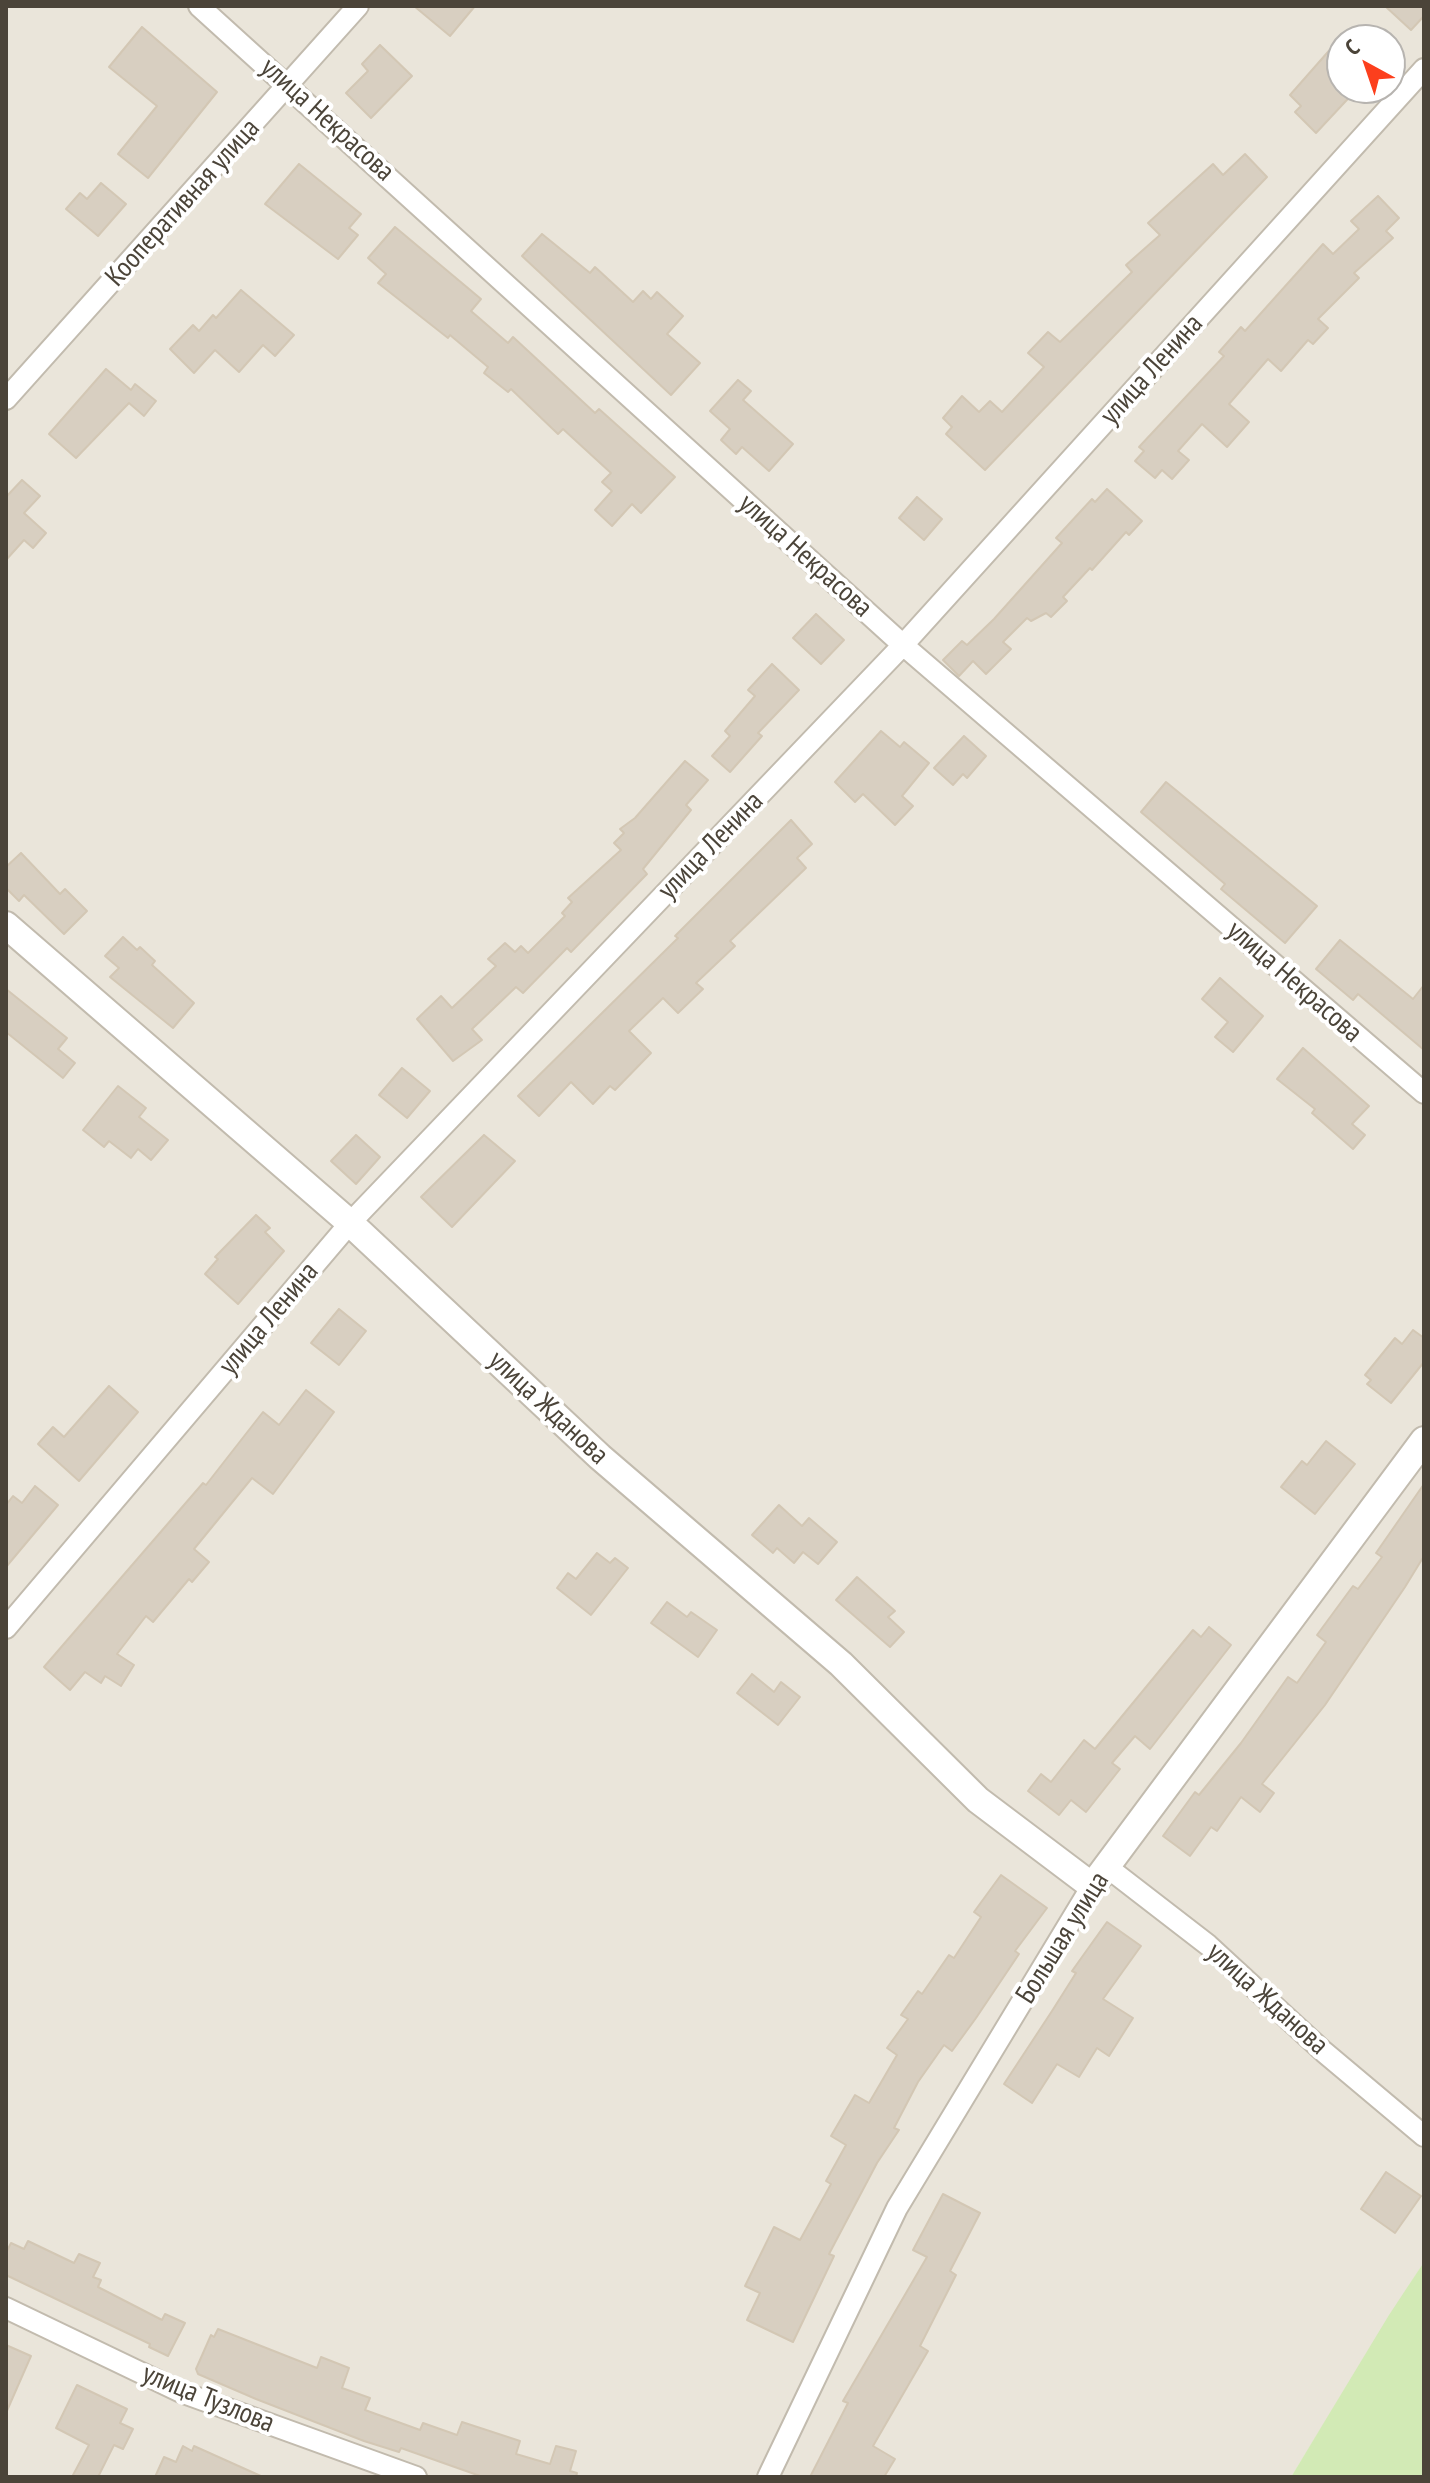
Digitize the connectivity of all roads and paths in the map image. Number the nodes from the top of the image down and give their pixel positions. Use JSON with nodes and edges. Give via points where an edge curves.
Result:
{"nodes":[{"id":1,"x":199,"y":6,"type":"edge"},
{"id":2,"x":358,"y":6,"type":"edge"},
{"id":3,"x":1424,"y":69,"type":"edge"},
{"id":4,"x":289,"y":85,"type":"junction"},
{"id":5,"x":6,"y":399,"type":"edge"},
{"id":6,"x":903,"y":645,"type":"junction"},
{"id":7,"x":6,"y":925,"type":"edge"},
{"id":8,"x":1424,"y":1093,"type":"edge"},
{"id":9,"x":350,"y":1223,"type":"junction"},
{"id":10,"x":1424,"y":1440,"type":"edge"},
{"id":11,"x":6,"y":1628,"type":"edge"},
{"id":12,"x":1100,"y":1877,"type":"junction"},
{"id":13,"x":1424,"y":2136,"type":"edge"},
{"id":14,"x":6,"y":2308,"type":"edge"},
{"id":15,"x":416,"y":2477,"type":"edge"},
{"id":16,"x":768,"y":2477,"type":"edge"}],
"edges":[{"from":1,"to":4,"type":"street","name":"улица Некрасова"},
{"from":2,"to":4,"type":"street","name":"Кооперативная улица"},
{"from":3,"to":6,"type":"street","name":"улица Ленина"},
{"from":4,"to":5,"type":"street","name":"Кооперативная улица"},
{"from":4,"to":6,"type":"street","name":"улица Некрасова"},
{"from":6,"to":8,"type":"street","name":"улица Некрасова"},
{"from":6,"to":9,"type":"street","name":"улица Ленина"},
{"from":7,"to":9,"type":"street","name":"улица Жданова"},
{"from":9,"to":11,"type":"street","name":"улица Ленина"},
{"from":9,"to":12,"type":"street","name":"улица Жданова","via":[[600,1457],[841,1664],[978,1800]]},
{"from":10,"to":12,"type":"street","name":"Большая улица"},
{"from":12,"to":13,"type":"street","name":"улица Жданова","via":[[1208,1945]]},
{"from":12,"to":16,"type":"street","name":"Большая улица","via":[[897,2208]]},
{"from":14,"to":15,"type":"street","name":"улица Тузлова","via":[[181,2392]]}]}
